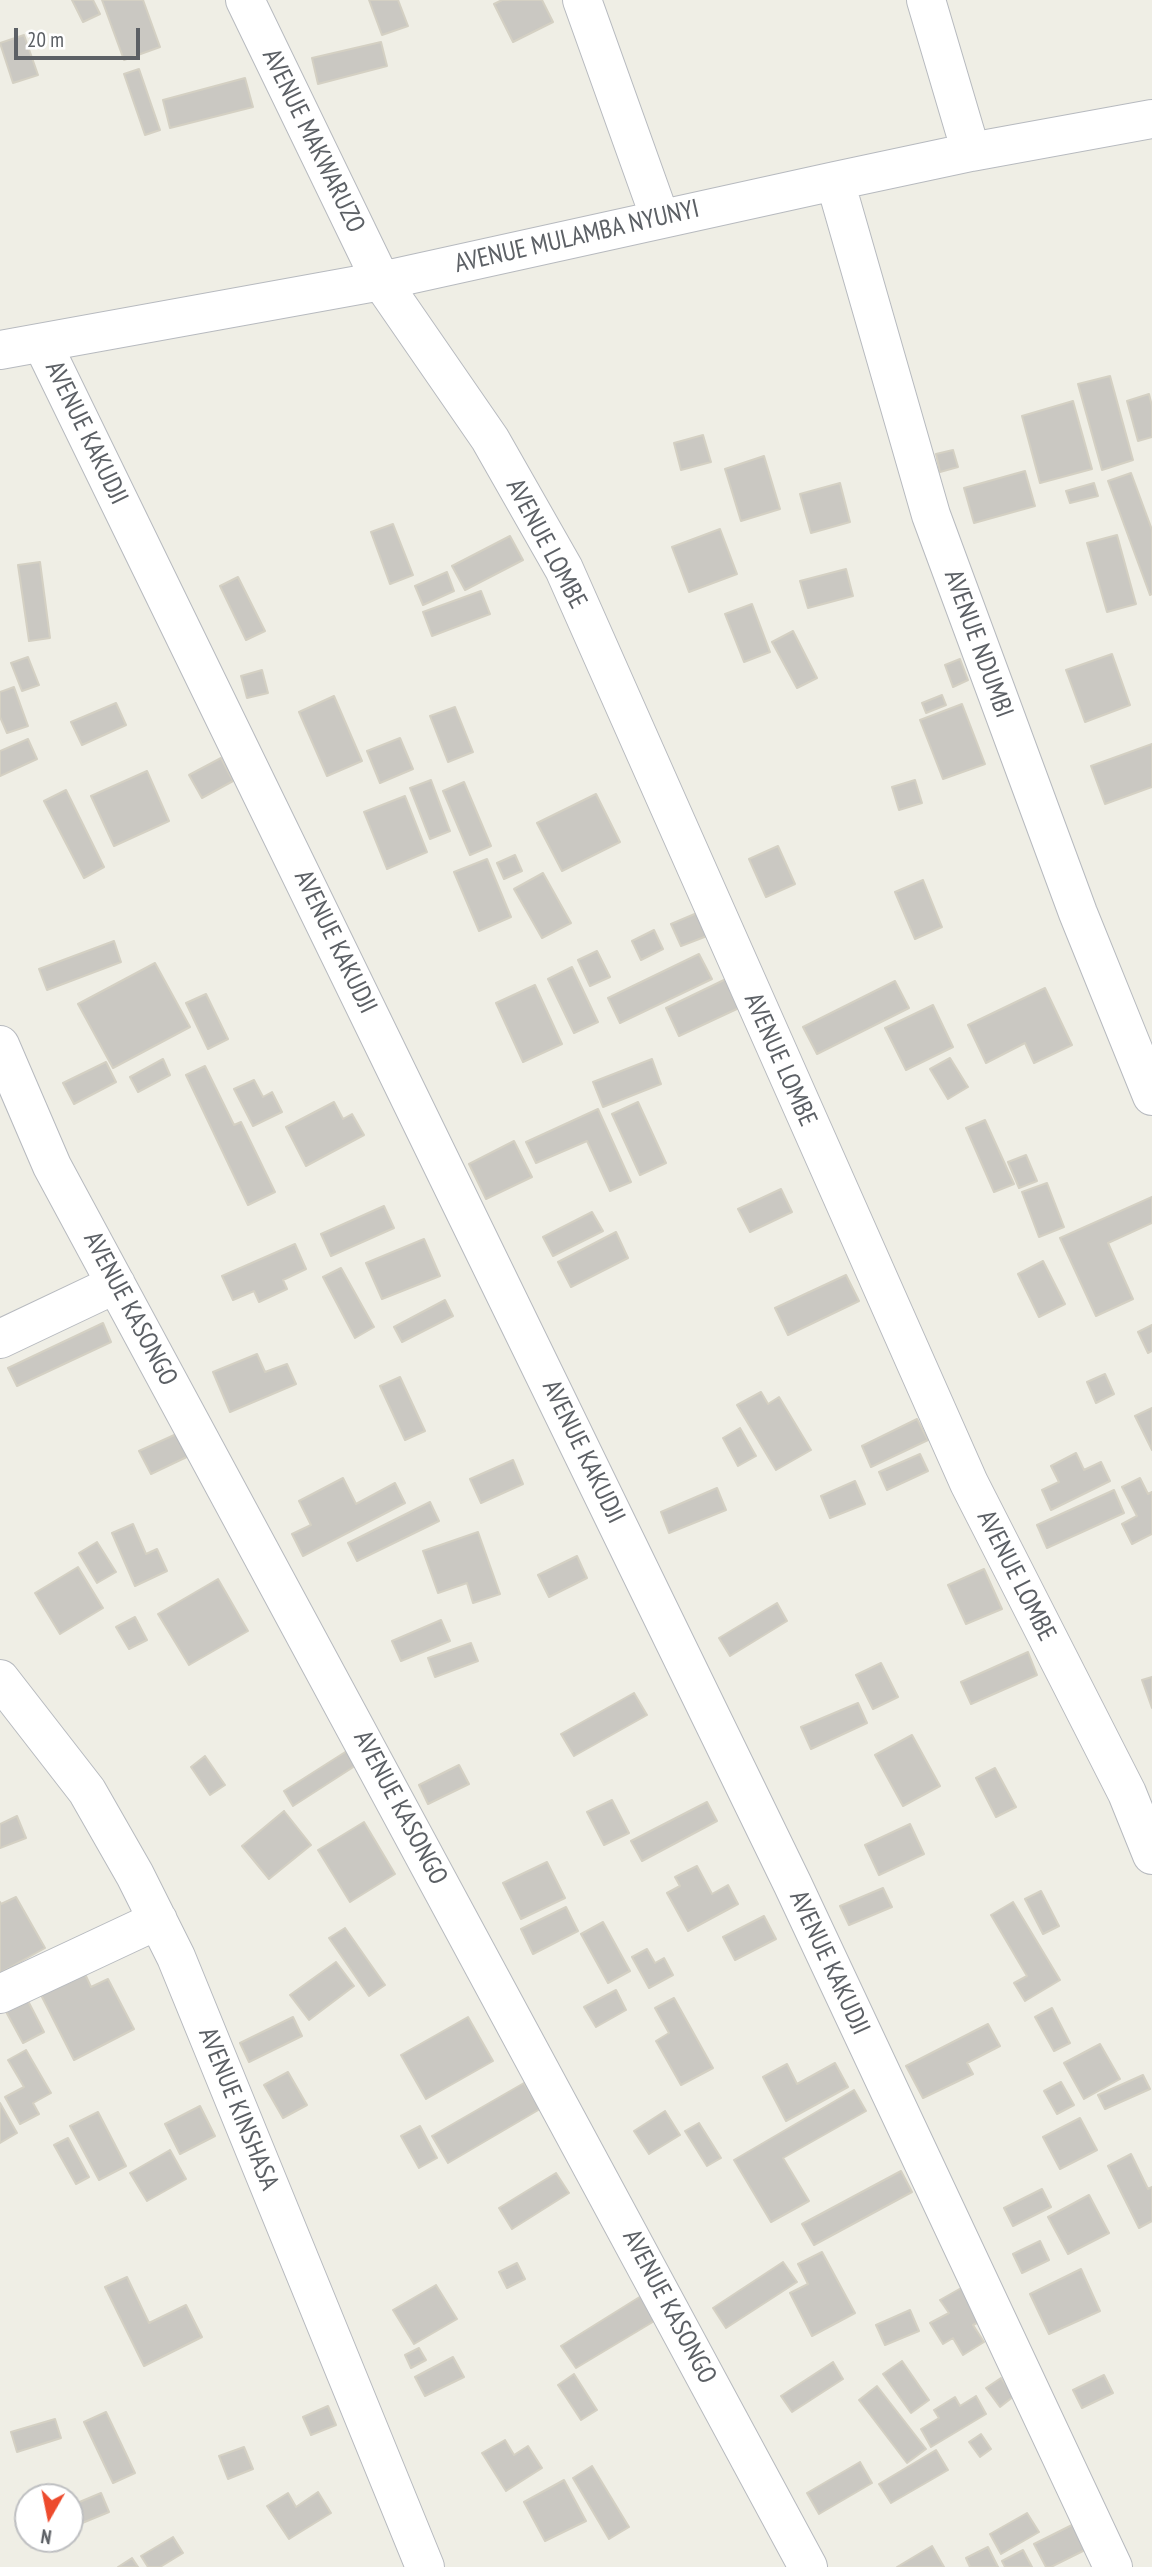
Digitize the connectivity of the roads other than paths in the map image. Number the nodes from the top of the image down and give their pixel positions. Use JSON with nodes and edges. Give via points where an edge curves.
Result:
{"nodes":[{"id":1,"x":246,"y":0,"type":"edge"},
{"id":2,"x":582,"y":0,"type":"edge"},
{"id":3,"x":926,"y":0,"type":"edge"},
{"id":4,"x":1152,"y":119,"type":"edge"},
{"id":5,"x":971,"y":152,"type":"junction"},
{"id":6,"x":835,"y":181,"type":"junction"},
{"id":7,"x":660,"y":218,"type":"junction"},
{"id":8,"x":381,"y":281,"type":"junction"},
{"id":9,"x":42,"y":343,"type":"junction"},
{"id":10,"x":0,"y":350,"type":"edge"},
{"id":11,"x":0,"y":1045,"type":"edge"},
{"id":12,"x":1152,"y":1096,"type":"edge"},
{"id":13,"x":116,"y":1283,"type":"junction"},
{"id":14,"x":0,"y":1339,"type":"edge"},
{"id":15,"x":0,"y":1679,"type":"edge"},
{"id":16,"x":1152,"y":1855,"type":"edge"},
{"id":17,"x":158,"y":1920,"type":"junction"},
{"id":18,"x":0,"y":1994,"type":"edge"},
{"id":19,"x":425,"y":2567,"type":"edge"},
{"id":20,"x":808,"y":2567,"type":"edge"},
{"id":21,"x":1113,"y":2567,"type":"edge"}],
"edges":[{"from":1,"to":8,"type":"street","name":"AVENUE MAKWARUZO"},
{"from":2,"to":7,"type":"street"},
{"from":3,"to":5,"type":"street"},
{"from":4,"to":5,"type":"street","name":"AVENUE MULAMBA NYUNYI"},
{"from":5,"to":6,"type":"street","name":"AVENUE MULAMBA NYUNYI"},
{"from":6,"to":7,"type":"street","name":"AVENUE MULAMBA NYUNYI"},
{"from":6,"to":12,"type":"street","name":"AVENUE NDUMBI","via":[[931,515],[1078,913]]},
{"from":7,"to":8,"type":"street","name":"AVENUE MULAMBA NYUNYI"},
{"from":8,"to":9,"type":"street","name":"AVENUE MULAMBA NYUNYI"},
{"from":8,"to":16,"type":"street","name":"AVENUE LOMBE","via":[[490,439],[564,569],[969,1483],[1127,1793]]},
{"from":9,"to":10,"type":"street","name":"AVENUE MULAMBA NYUNYI"},
{"from":9,"to":21,"type":"street","name":"AVENUE KAKUDJI","via":[[792,1883]]},
{"from":11,"to":13,"type":"street","name":"AVENUE KASONGO","via":[[52,1166]]},
{"from":13,"to":14,"type":"street"},
{"from":13,"to":20,"type":"street","name":"AVENUE KASONGO"},
{"from":15,"to":17,"type":"street","name":"AVENUE KINSHASA","via":[[87,1791]]},
{"from":17,"to":18,"type":"street"},
{"from":17,"to":19,"type":"street","name":"AVENUE KINSHASA"}]}
